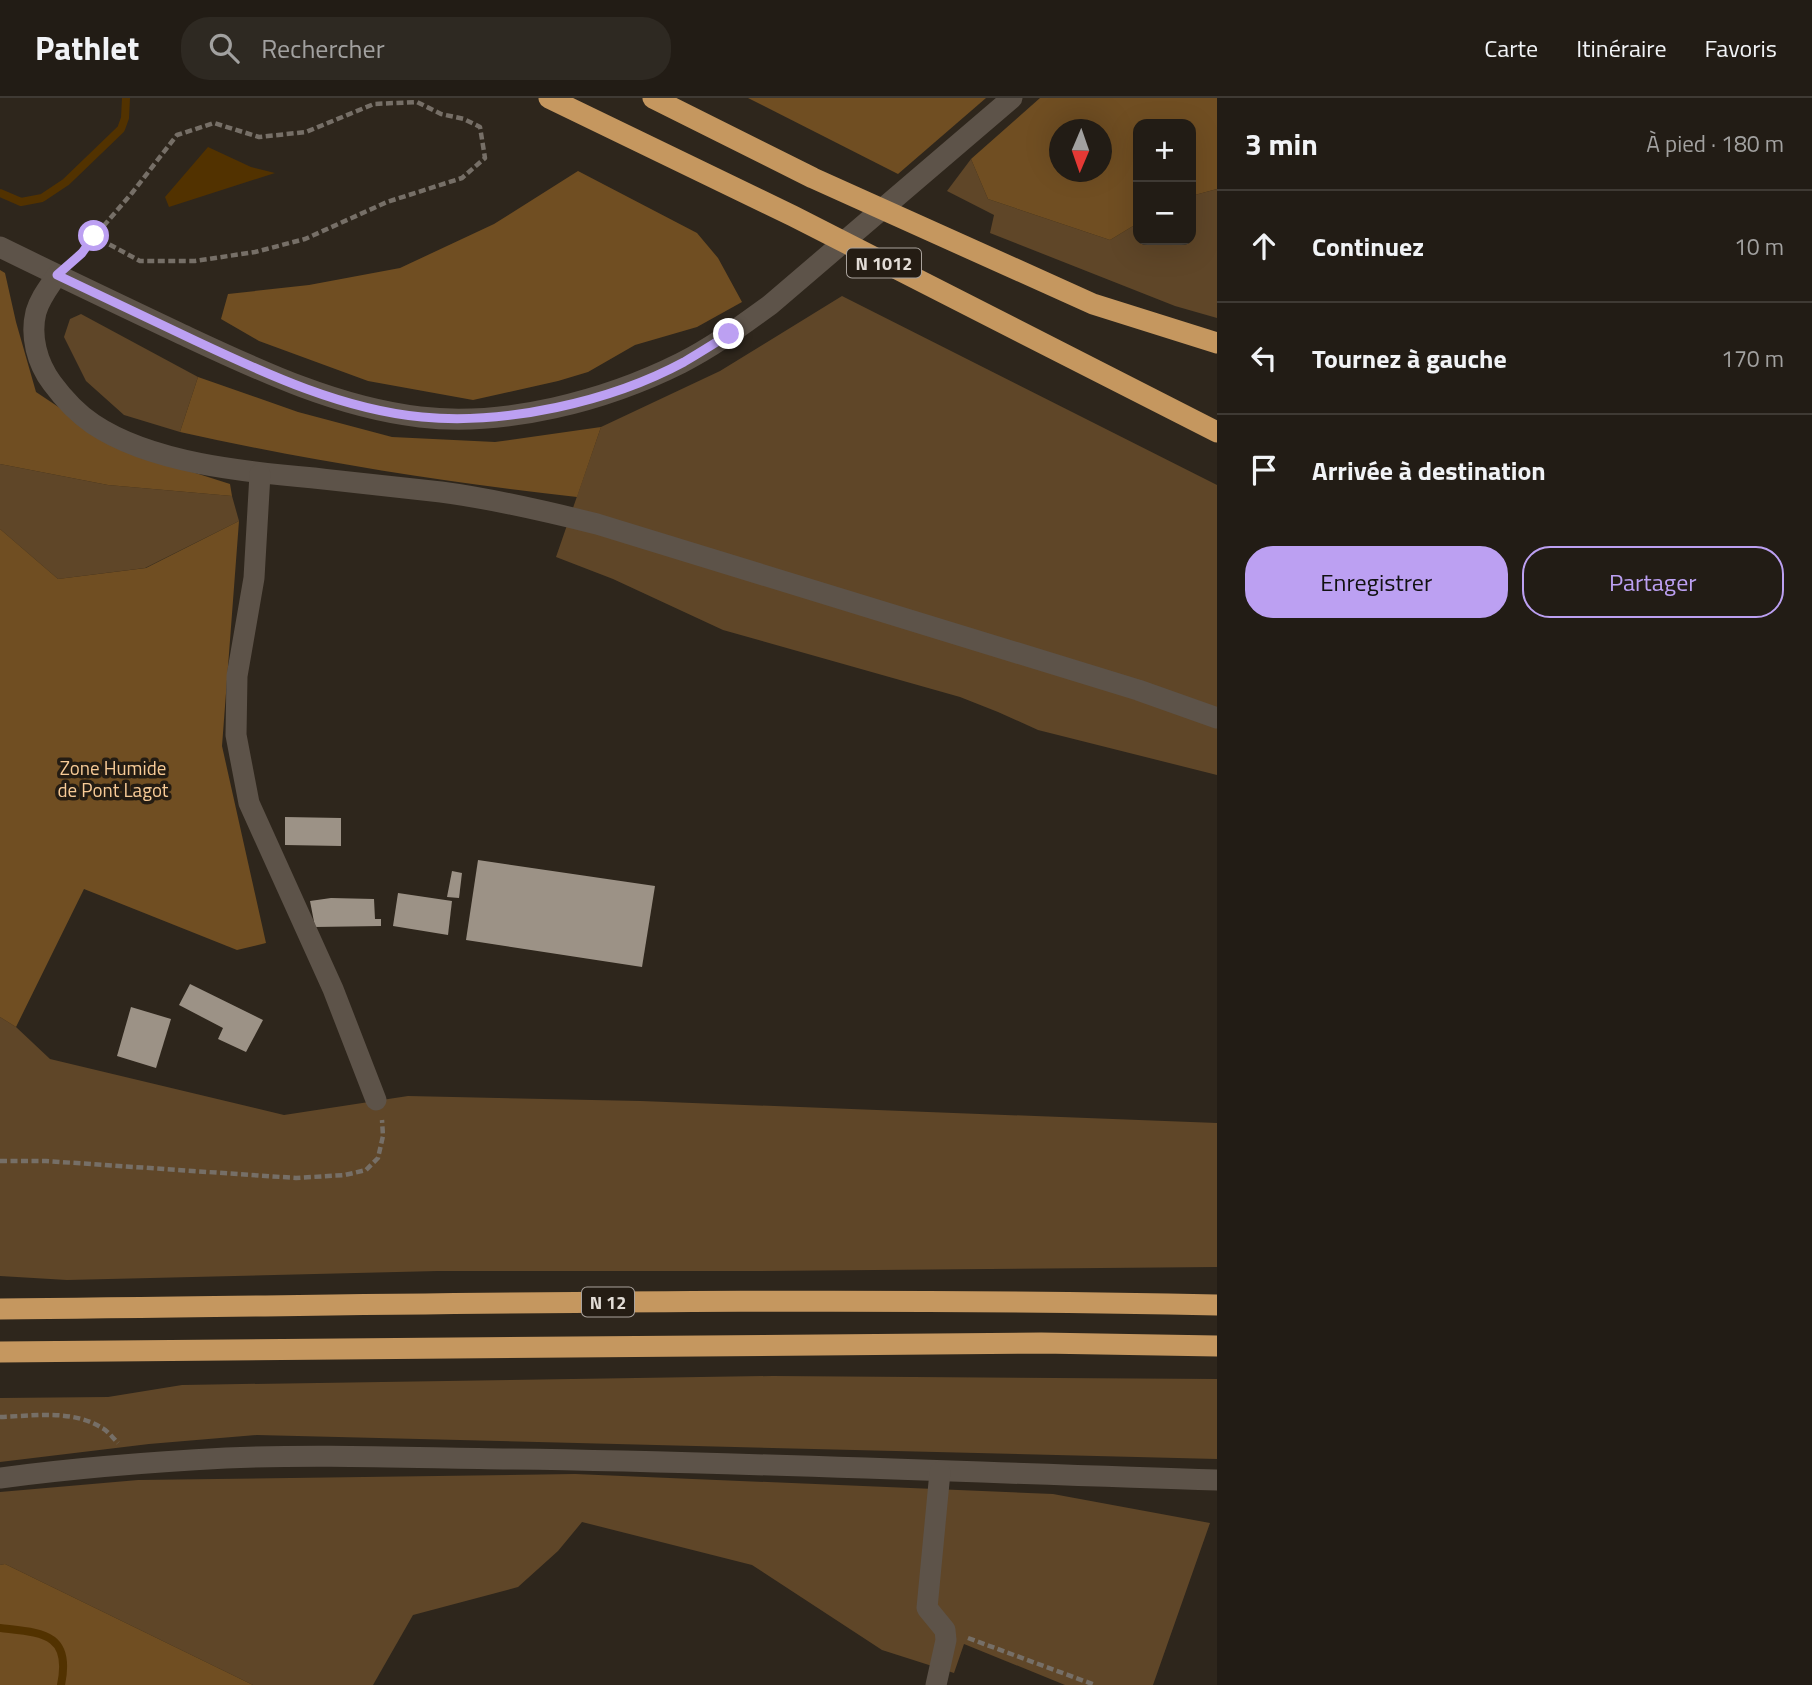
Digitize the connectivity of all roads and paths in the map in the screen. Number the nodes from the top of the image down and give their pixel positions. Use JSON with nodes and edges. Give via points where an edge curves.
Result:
{"nodes":[{"id":1,"x":549,"y":98,"type":"edge"},
{"id":2,"x":653,"y":98,"type":"edge"},
{"id":3,"x":1012,"y":98,"type":"edge"},
{"id":4,"x":94,"y":236,"type":"junction"},
{"id":5,"x":0,"y":247,"type":"edge"},
{"id":6,"x":57,"y":275,"type":"junction"},
{"id":7,"x":1217,"y":343,"type":"edge"},
{"id":8,"x":1217,"y":432,"type":"edge"},
{"id":9,"x":260,"y":474,"type":"junction"},
{"id":10,"x":1217,"y":718,"type":"edge"},
{"id":11,"x":376,"y":1100,"type":"joint"},
{"id":12,"x":0,"y":1161,"type":"edge"},
{"id":13,"x":1217,"y":1305,"type":"edge"},
{"id":14,"x":0,"y":1309,"type":"edge"},
{"id":15,"x":1217,"y":1346,"type":"edge"},
{"id":16,"x":0,"y":1352,"type":"edge"},
{"id":17,"x":0,"y":1417,"type":"edge"},
{"id":18,"x":131,"y":1464,"type":"junction"},
{"id":19,"x":940,"y":1472,"type":"junction"},
{"id":20,"x":0,"y":1478,"type":"edge"},
{"id":21,"x":1217,"y":1480,"type":"edge"},
{"id":22,"x":945,"y":1630,"type":"junction"},
{"id":23,"x":936,"y":1685,"type":"edge"},
{"id":24,"x":1095,"y":1685,"type":"edge"}],
"edges":[{"from":1,"to":8,"type":"highway","number":"N 1012","via":[[793,216]]},
{"from":2,"to":7,"type":"highway","number":"N 1012","via":[[813,178],[1093,304]]},
{"from":3,"to":6,"type":"street","via":[[770,305],[729,334],[641,381],[597,397],[513,416],[421,417],[365,407],[249,366]]},
{"from":4,"to":4,"type":"path","via":[[177,135],[214,123],[259,136],[306,132],[374,104],[417,102],[480,127],[485,158],[462,178],[387,202],[305,239],[195,261],[140,261]]},
{"from":4,"to":6,"type":"path"},
{"from":5,"to":6,"type":"street"},
{"from":6,"to":9,"type":"street","via":[[36,312],[34,331],[45,373],[64,399],[93,424],[126,442]]},
{"from":9,"to":10,"type":"street","via":[[456,495],[597,524]]},
{"from":9,"to":11,"type":"street","via":[[254,578],[237,676],[236,735],[249,803],[333,989]]},
{"from":11,"to":12,"type":"path","via":[[383,1136],[378,1157],[366,1170],[345,1175],[296,1178]]},
{"from":13,"to":14,"type":"highway","number":"N 12","via":[[742,1301]]},
{"from":15,"to":16,"type":"highway"},
{"from":17,"to":18,"type":"path","via":[[69,1416],[89,1421],[120,1445]]},
{"from":18,"to":19,"type":"street","via":[[333,1457]]},
{"from":18,"to":20,"type":"street"},
{"from":19,"to":21,"type":"street"},
{"from":19,"to":22,"type":"street","via":[[927,1608]]},
{"from":22,"to":23,"type":"street"},
{"from":22,"to":24,"type":"path"}]}
